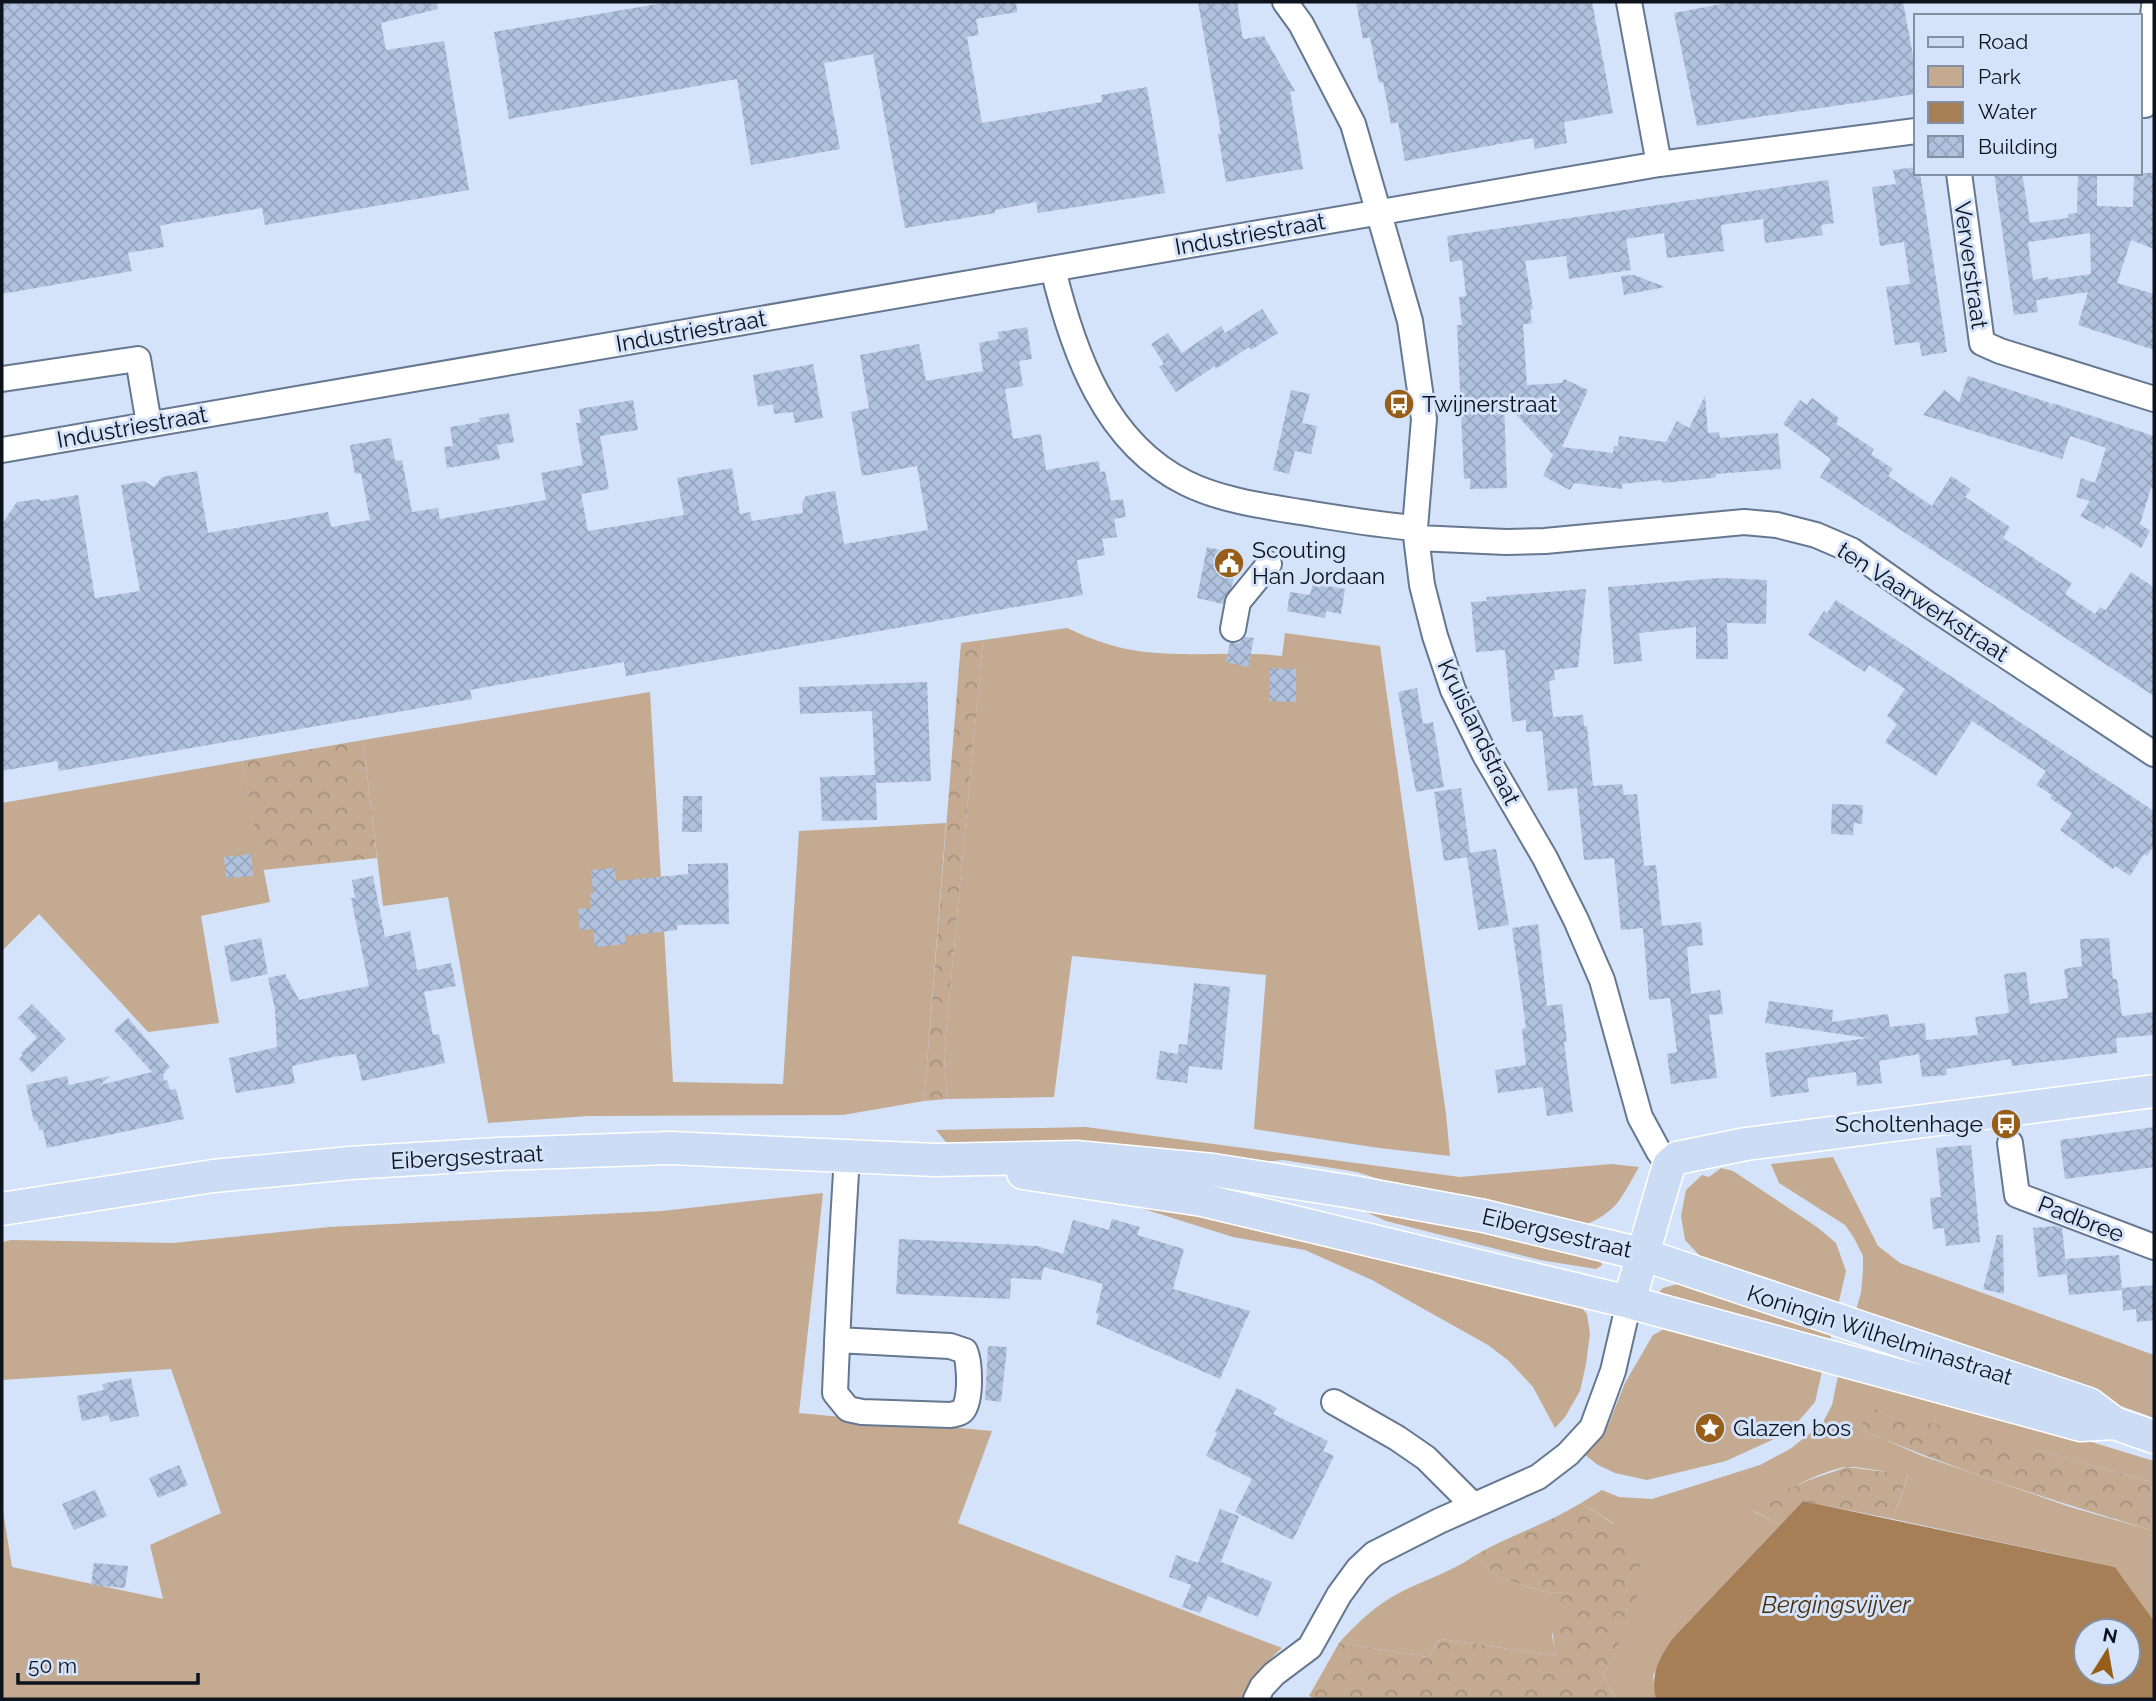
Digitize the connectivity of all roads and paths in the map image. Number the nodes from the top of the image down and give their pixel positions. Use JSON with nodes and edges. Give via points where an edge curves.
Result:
{"nodes":[{"id":1,"x":1286,"y":2,"type":"edge"},
{"id":2,"x":1629,"y":2,"type":"edge"},
{"id":3,"x":2154,"y":6,"type":"edge"},
{"id":4,"x":2146,"y":105,"type":"edge"},
{"id":5,"x":1914,"y":131,"type":"edge"},
{"id":6,"x":1659,"y":164,"type":"junction"},
{"id":7,"x":1959,"y":175,"type":"edge"},
{"id":8,"x":1380,"y":211,"type":"junction"},
{"id":9,"x":1053,"y":269,"type":"junction"},
{"id":10,"x":2,"y":379,"type":"edge"},
{"id":11,"x":2154,"y":399,"type":"edge"},
{"id":12,"x":149,"y":424,"type":"junction"},
{"id":13,"x":2,"y":450,"type":"edge"},
{"id":14,"x":1416,"y":533,"type":"junction"},
{"id":15,"x":1269,"y":564,"type":"dead end"},
{"id":16,"x":1233,"y":629,"type":"dead end"},
{"id":17,"x":2154,"y":754,"type":"edge"},
{"id":18,"x":2154,"y":1091,"type":"edge"},
{"id":19,"x":2010,"y":1143,"type":"dead end"},
{"id":20,"x":847,"y":1156,"type":"junction"},
{"id":21,"x":935,"y":1160,"type":"junction"},
{"id":22,"x":1669,"y":1165,"type":"junction"},
{"id":23,"x":2,"y":1209,"type":"edge"},
{"id":24,"x":2154,"y":1247,"type":"edge"},
{"id":25,"x":1642,"y":1254,"type":"junction"},
{"id":26,"x":1629,"y":1302,"type":"junction"},
{"id":27,"x":837,"y":1340,"type":"junction"},
{"id":28,"x":1334,"y":1402,"type":"dead end"},
{"id":29,"x":2113,"y":1423,"type":"junction"},
{"id":30,"x":2154,"y":1437,"type":"edge"},
{"id":31,"x":1473,"y":1506,"type":"junction"},
{"id":32,"x":1256,"y":1699,"type":"edge"}],
"edges":[{"from":1,"to":8,"type":"street","name":"Kruislandstraat","via":[[1353,124]]},
{"from":2,"to":6,"type":"street"},
{"from":3,"to":4,"type":"street"},
{"from":5,"to":6,"type":"street"},
{"from":6,"to":8,"type":"street"},
{"from":7,"to":11,"type":"street","name":"Ververstraat","via":[[1982,343]]},
{"from":8,"to":9,"type":"street","name":"Industriestraat"},
{"from":8,"to":14,"type":"street","name":"Kruislandstraat","via":[[1417,360],[1423,419]]},
{"from":9,"to":12,"type":"street","name":"Industriestraat"},
{"from":9,"to":14,"type":"street","name":"ten Vaarwerkstraat","via":[[1066,322],[1098,395],[1118,428],[1148,459],[1187,483],[1220,495]]},
{"from":10,"to":12,"type":"street","via":[[138,359]]},
{"from":12,"to":13,"type":"street","name":"Industriestraat"},
{"from":14,"to":17,"type":"street","name":"ten Vaarwerkstraat","via":[[1545,541],[1744,522],[1816,536],[1851,550]]},
{"from":14,"to":22,"type":"street","name":"Kruislandstraat","via":[[1434,636],[1453,690],[1576,920],[1602,980],[1640,1117]]},
{"from":15,"to":16,"type":"street","via":[[1238,602]]},
{"from":18,"to":22,"type":"main road","via":[[1746,1144],[1677,1158]]},
{"from":19,"to":24,"type":"street","name":"Padbree","via":[[2017,1195]]},
{"from":20,"to":21,"type":"main road","name":"Eibergsestraat"},
{"from":20,"to":23,"type":"main road","name":"Eibergsestraat","via":[[670,1148],[363,1162],[213,1176]]},
{"from":20,"to":27,"type":"street"},
{"from":21,"to":25,"type":"main road","name":"Eibergsestraat","via":[[1076,1157],[1213,1170],[1484,1216]]},
{"from":21,"to":26,"type":"main road","name":"Eibergsestraat","via":[[1202,1200]]},
{"from":22,"to":25,"type":"main road","name":"Eibergsestraat"},
{"from":25,"to":26,"type":"main road"},
{"from":25,"to":29,"type":"main road","name":"Koningin Wilhelminastraat","via":[[2089,1404]]},
{"from":26,"to":29,"type":"main road","name":"Koningin Wilhelminastraat","via":[[2081,1425]]},
{"from":26,"to":31,"type":"street","via":[[1613,1371],[1592,1428],[1538,1477]]},
{"from":27,"to":27,"type":"street","via":[[835,1393],[848,1409],[950,1415],[965,1407],[969,1359],[965,1352],[950,1346]]},
{"from":28,"to":31,"type":"street","via":[[1426,1458]]},
{"from":29,"to":30,"type":"main road","name":"Koningin Wilhelminastraat"},
{"from":31,"to":32,"type":"street","via":[[1374,1554],[1357,1569],[1310,1647],[1274,1674]]}]}
